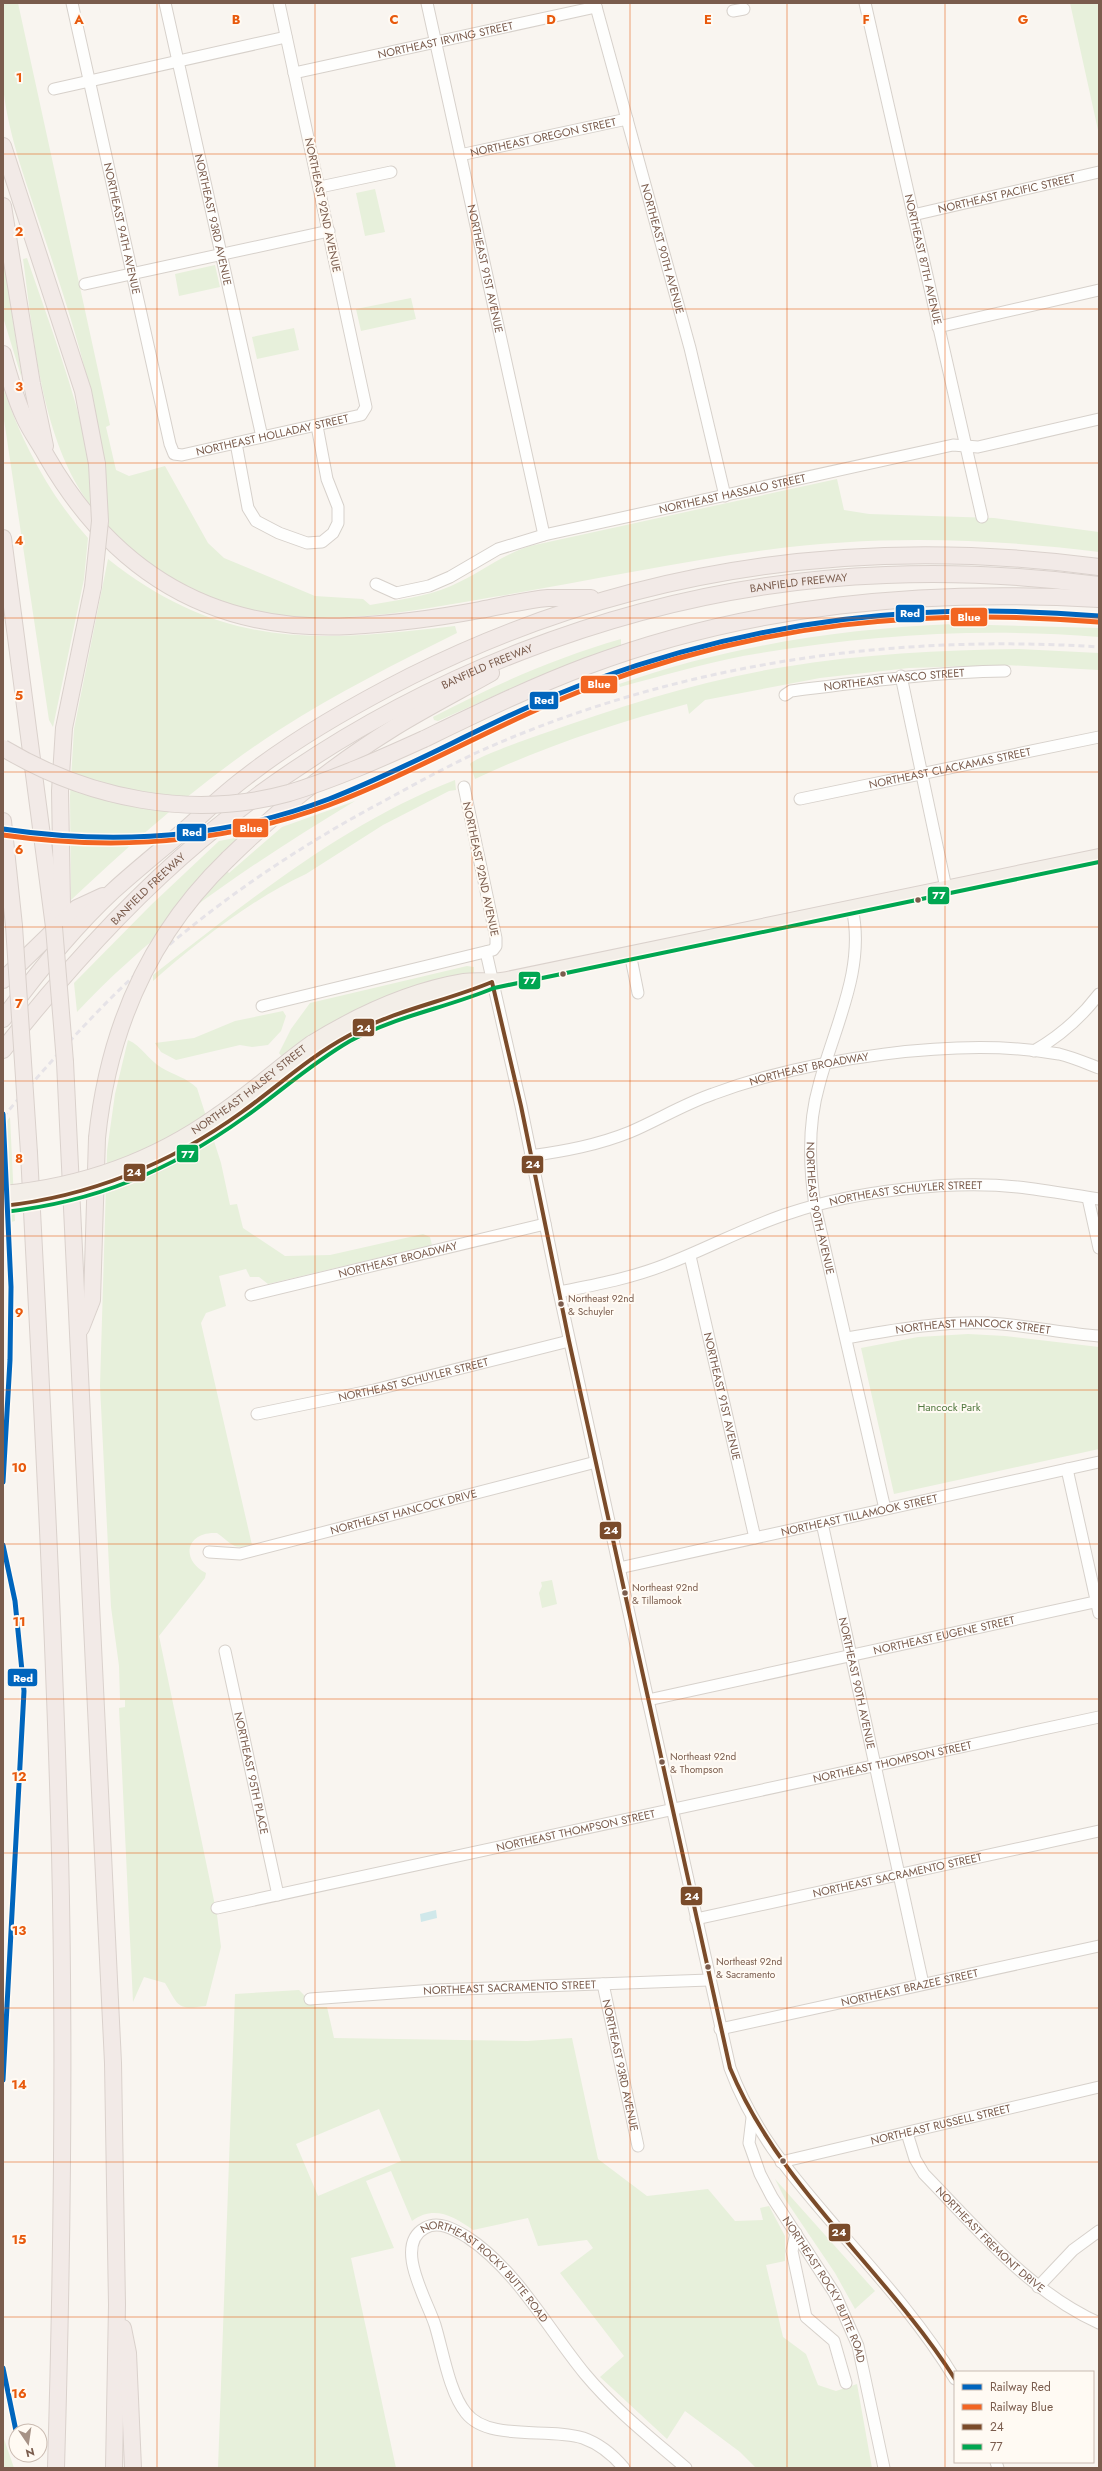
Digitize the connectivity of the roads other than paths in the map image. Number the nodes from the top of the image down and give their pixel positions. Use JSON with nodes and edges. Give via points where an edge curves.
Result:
{"nodes":[{"id":1,"x":72,"y":3,"type":"edge"},
{"id":2,"x":165,"y":3,"type":"edge"},
{"id":3,"x":278,"y":3,"type":"edge"},
{"id":4,"x":427,"y":3,"type":"edge"},
{"id":5,"x":865,"y":3,"type":"edge"},
{"id":6,"x":595,"y":5,"type":"edge"},
{"id":7,"x":744,"y":9,"type":"dead end"},
{"id":8,"x":733,"y":11,"type":"dead end"},
{"id":9,"x":286,"y":37,"type":"junction"},
{"id":10,"x":436,"y":42,"type":"junction"},
{"id":11,"x":178,"y":62,"type":"junction"},
{"id":12,"x":294,"y":73,"type":"junction"},
{"id":13,"x":89,"y":81,"type":"junction"},
{"id":14,"x":54,"y":89,"type":"dead end"},
{"id":15,"x":627,"y":119,"type":"junction"},
{"id":16,"x":3,"y":146,"type":"edge"},
{"id":17,"x":460,"y":155,"type":"junction"},
{"id":18,"x":391,"y":172,"type":"dead end"},
{"id":19,"x":1099,"y":172,"type":"edge"},
{"id":20,"x":320,"y":188,"type":"junction"},
{"id":21,"x":3,"y":206,"type":"edge"},
{"id":22,"x":913,"y":215,"type":"junction"},
{"id":23,"x":329,"y":230,"type":"junction"},
{"id":24,"x":223,"y":255,"type":"junction"},
{"id":25,"x":132,"y":274,"type":"junction"},
{"id":26,"x":85,"y":284,"type":"dead end"},
{"id":27,"x":1099,"y":290,"type":"edge"},
{"id":28,"x":938,"y":327,"type":"junction"},
{"id":29,"x":3,"y":354,"type":"edge"},
{"id":30,"x":366,"y":407,"type":"joint"},
{"id":31,"x":1099,"y":419,"type":"edge"},
{"id":32,"x":317,"y":426,"type":"junction"},
{"id":33,"x":262,"y":437,"type":"junction"},
{"id":34,"x":236,"y":443,"type":"junction"},
{"id":35,"x":966,"y":446,"type":"junction"},
{"id":36,"x":174,"y":454,"type":"joint"},
{"id":37,"x":48,"y":457,"type":"junction"},
{"id":38,"x":725,"y":496,"type":"junction"},
{"id":39,"x":982,"y":517,"type":"dead end"},
{"id":40,"x":544,"y":535,"type":"junction"},
{"id":41,"x":3,"y":538,"type":"edge"},
{"id":42,"x":1099,"y":567,"type":"edge"},
{"id":43,"x":376,"y":584,"type":"dead end"},
{"id":44,"x":1099,"y":586,"type":"edge"},
{"id":45,"x":604,"y":598,"type":"junction"},
{"id":46,"x":1099,"y":599,"type":"edge"},
{"id":47,"x":532,"y":648,"type":"junction"},
{"id":48,"x":1005,"y":671,"type":"dead end"},
{"id":49,"x":901,"y":676,"type":"junction"},
{"id":50,"x":785,"y":695,"type":"dead end"},
{"id":51,"x":1099,"y":737,"type":"edge"},
{"id":52,"x":3,"y":748,"type":"edge"},
{"id":53,"x":922,"y":774,"type":"junction"},
{"id":54,"x":464,"y":787,"type":"dead end"},
{"id":55,"x":800,"y":799,"type":"dead end"},
{"id":56,"x":3,"y":821,"type":"edge"},
{"id":57,"x":1099,"y":856,"type":"edge"},
{"id":58,"x":946,"y":888,"type":"junction"},
{"id":59,"x":112,"y":892,"type":"junction"},
{"id":60,"x":852,"y":908,"type":"junction"},
{"id":61,"x":54,"y":927,"type":"junction"},
{"id":62,"x":486,"y":952,"type":"junction"},
{"id":63,"x":630,"y":953,"type":"junction"},
{"id":64,"x":3,"y":980,"type":"edge"},
{"id":65,"x":492,"y":982,"type":"junction"},
{"id":66,"x":638,"y":994,"type":"dead end"},
{"id":67,"x":1099,"y":994,"type":"edge"},
{"id":68,"x":262,"y":1006,"type":"dead end"},
{"id":69,"x":3,"y":1019,"type":"edge"},
{"id":70,"x":314,"y":1049,"type":"junction"},
{"id":71,"x":3,"y":1050,"type":"edge"},
{"id":72,"x":1034,"y":1051,"type":"junction"},
{"id":73,"x":825,"y":1064,"type":"junction"},
{"id":74,"x":1099,"y":1068,"type":"edge"},
{"id":75,"x":530,"y":1156,"type":"junction"},
{"id":76,"x":3,"y":1193,"type":"edge"},
{"id":77,"x":1094,"y":1198,"type":"edge"},
{"id":78,"x":3,"y":1206,"type":"edge"},
{"id":79,"x":815,"y":1206,"type":"junction"},
{"id":80,"x":545,"y":1224,"type":"junction"},
{"id":81,"x":1099,"y":1248,"type":"edge"},
{"id":82,"x":690,"y":1256,"type":"junction"},
{"id":83,"x":559,"y":1292,"type":"junction"},
{"id":84,"x":250,"y":1295,"type":"dead end"},
{"id":85,"x":79,"y":1334,"type":"junction"},
{"id":86,"x":1099,"y":1336,"type":"edge"},
{"id":87,"x":846,"y":1338,"type":"junction"},
{"id":88,"x":569,"y":1341,"type":"junction"},
{"id":89,"x":257,"y":1414,"type":"dead end"},
{"id":90,"x":596,"y":1462,"type":"junction"},
{"id":91,"x":1099,"y":1462,"type":"edge"},
{"id":92,"x":1067,"y":1468,"type":"junction"},
{"id":93,"x":885,"y":1509,"type":"junction"},
{"id":94,"x":822,"y":1523,"type":"junction"},
{"id":95,"x":755,"y":1538,"type":"junction"},
{"id":96,"x":209,"y":1552,"type":"dead end"},
{"id":97,"x":619,"y":1568,"type":"junction"},
{"id":98,"x":1098,"y":1605,"type":"edge"},
{"id":99,"x":225,"y":1650,"type":"dead end"},
{"id":100,"x":851,"y":1655,"type":"junction"},
{"id":101,"x":648,"y":1700,"type":"junction"},
{"id":102,"x":1099,"y":1717,"type":"edge"},
{"id":103,"x":875,"y":1765,"type":"junction"},
{"id":104,"x":672,"y":1809,"type":"junction"},
{"id":105,"x":1099,"y":1831,"type":"edge"},
{"id":106,"x":899,"y":1874,"type":"junction"},
{"id":107,"x":278,"y":1895,"type":"junction"},
{"id":108,"x":217,"y":1908,"type":"dead end"},
{"id":109,"x":696,"y":1919,"type":"junction"},
{"id":110,"x":1099,"y":1946,"type":"edge"},
{"id":111,"x":709,"y":1980,"type":"junction"},
{"id":112,"x":603,"y":1984,"type":"junction"},
{"id":113,"x":923,"y":1984,"type":"junction"},
{"id":114,"x":310,"y":1999,"type":"dead end"},
{"id":115,"x":720,"y":2029,"type":"junction"},
{"id":116,"x":1099,"y":2087,"type":"edge"},
{"id":117,"x":752,"y":2118,"type":"junction"},
{"id":118,"x":907,"y":2133,"type":"junction"},
{"id":119,"x":638,"y":2146,"type":"dead end"},
{"id":120,"x":781,"y":2162,"type":"junction"},
{"id":121,"x":1099,"y":2231,"type":"edge"},
{"id":122,"x":796,"y":2234,"type":"junction"},
{"id":123,"x":1038,"y":2287,"type":"junction"},
{"id":124,"x":117,"y":2305,"type":"junction"},
{"id":125,"x":1099,"y":2323,"type":"edge"},
{"id":126,"x":954,"y":2378,"type":"edge"},
{"id":127,"x":846,"y":2384,"type":"dead end"},
{"id":128,"x":56,"y":2468,"type":"edge"},
{"id":129,"x":114,"y":2468,"type":"edge"},
{"id":130,"x":133,"y":2468,"type":"edge"},
{"id":131,"x":624,"y":2468,"type":"edge"},
{"id":132,"x":686,"y":2468,"type":"edge"},
{"id":133,"x":884,"y":2468,"type":"edge"}],
"edges":[{"from":1,"to":13,"type":"street","name":"NORTHEAST 94TH AVENUE"},
{"from":2,"to":11,"type":"street","name":"NORTHEAST 93RD AVENUE"},
{"from":3,"to":9,"type":"street","name":"NORTHEAST 92ND AVENUE"},
{"from":4,"to":10,"type":"street","name":"NORTHEAST 91ST AVENUE"},
{"from":5,"to":22,"type":"street","name":"NORTHEAST 87TH AVENUE"},
{"from":6,"to":10,"type":"street","name":"NORTHEAST IRVING STREET"},
{"from":6,"to":15,"type":"street","name":"NORTHEAST 90TH AVENUE"},
{"from":7,"to":8,"type":"street"},
{"from":9,"to":11,"type":"street"},
{"from":9,"to":12,"type":"street","name":"NORTHEAST 92ND AVENUE"},
{"from":10,"to":12,"type":"street","name":"NORTHEAST IRVING STREET"},
{"from":10,"to":17,"type":"street","name":"NORTHEAST 91ST AVENUE"},
{"from":11,"to":13,"type":"street"},
{"from":11,"to":24,"type":"street","name":"NORTHEAST 93RD AVENUE"},
{"from":12,"to":20,"type":"street","name":"NORTHEAST 92ND AVENUE"},
{"from":13,"to":14,"type":"street"},
{"from":13,"to":25,"type":"street","name":"NORTHEAST 94TH AVENUE"},
{"from":15,"to":17,"type":"street","name":"NORTHEAST OREGON STREET"},
{"from":15,"to":38,"type":"street","name":"NORTHEAST 90TH AVENUE","via":[[690,348]]},
{"from":16,"to":61,"type":"highway","bridge":true,"via":[[83,391],[97,464],[100,521],[93,587],[64,728],[60,791],[62,904]]},
{"from":17,"to":40,"type":"street","name":"NORTHEAST 91ST AVENUE"},
{"from":18,"to":20,"type":"street"},
{"from":19,"to":22,"type":"street","name":"NORTHEAST PACIFIC STREET"},
{"from":20,"to":23,"type":"street","name":"NORTHEAST 92ND AVENUE"},
{"from":21,"to":37,"type":"highway","via":[[32,384]]},
{"from":22,"to":28,"type":"street","name":"NORTHEAST 87TH AVENUE"},
{"from":23,"to":24,"type":"street"},
{"from":23,"to":30,"type":"street","name":"NORTHEAST 92ND AVENUE"},
{"from":24,"to":25,"type":"street"},
{"from":24,"to":33,"type":"street","name":"NORTHEAST 93RD AVENUE"},
{"from":25,"to":26,"type":"street"},
{"from":25,"to":36,"type":"street","name":"NORTHEAST 94TH AVENUE"},
{"from":27,"to":28,"type":"street"},
{"from":28,"to":35,"type":"street","name":"NORTHEAST 87TH AVENUE"},
{"from":29,"to":37,"type":"highway","via":[[25,421]]},
{"from":30,"to":32,"type":"street","name":"NORTHEAST HOLLADAY STREET","via":[[361,415]]},
{"from":31,"to":35,"type":"street","name":"NORTHEAST HASSALO STREET","via":[[978,447]]},
{"from":32,"to":33,"type":"street","name":"NORTHEAST HOLLADAY STREET"},
{"from":32,"to":34,"type":"street","via":[[327,479],[338,507],[338,523],[333,533],[322,542],[307,543],[256,522],[248,508]]},
{"from":33,"to":34,"type":"street","name":"NORTHEAST HOLLADAY STREET"},
{"from":34,"to":36,"type":"street","name":"NORTHEAST HOLLADAY STREET","via":[[182,455]]},
{"from":35,"to":38,"type":"street","name":"NORTHEAST HASSALO STREET","via":[[953,446]]},
{"from":35,"to":39,"type":"street","name":"NORTHEAST 87TH AVENUE"},
{"from":37,"to":45,"type":"highway","via":[[72,499],[103,535],[127,557],[187,595],[241,616],[294,625],[349,626],[445,616],[546,598]]},
{"from":38,"to":40,"type":"street","name":"NORTHEAST HASSALO STREET"},
{"from":40,"to":43,"type":"street","name":"NORTHEAST HASSALO STREET","via":[[498,550],[429,586],[396,593]]},
{"from":41,"to":61,"type":"highway"},
{"from":42,"to":45,"type":"highway","name":"BANFIELD FREEWAY","via":[[973,555],[847,557],[738,569]]},
{"from":44,"to":47,"type":"highway","name":"BANFIELD FREEWAY","via":[[1028,577],[956,574],[884,575],[813,580],[670,605]]},
{"from":45,"to":59,"type":"highway","name":"BANFIELD FREEWAY","via":[[527,625],[457,654],[333,718],[245,778]]},
{"from":46,"to":52,"type":"highway","bridge":true,"via":[[956,595],[854,602],[760,617],[678,637],[589,665],[546,682],[363,766],[288,793],[217,805],[174,804],[108,793],[60,777]]},
{"from":47,"to":71,"type":"highway","name":"BANFIELD FREEWAY","via":[[441,686],[375,720],[285,776],[228,818],[121,914],[74,965]]},
{"from":47,"to":85,"type":"highway","bridge":true,"via":[[369,744],[280,811],[228,859],[190,899],[160,941],[143,972],[115,1042],[101,1102],[97,1138],[92,1300]]},
{"from":48,"to":49,"type":"street","name":"NORTHEAST WASCO STREET"},
{"from":49,"to":50,"type":"street","name":"NORTHEAST WASCO STREET","via":[[791,691]]},
{"from":49,"to":53,"type":"street"},
{"from":51,"to":53,"type":"street","name":"NORTHEAST CLACKAMAS STREET"},
{"from":53,"to":55,"type":"street","name":"NORTHEAST CLACKAMAS STREET"},
{"from":53,"to":58,"type":"street"},
{"from":54,"to":62,"type":"street","name":"NORTHEAST 92ND AVENUE","via":[[496,938],[496,946]]},
{"from":56,"to":128,"type":"highway","bridge":true,"via":[[14,926],[29,1153],[60,1855],[62,2166]]},
{"from":57,"to":58,"type":"main road","name":"NORTHEAST HALSEY STREET"},
{"from":58,"to":60,"type":"main road","name":"NORTHEAST HALSEY STREET"},
{"from":59,"to":64,"type":"highway","via":[[77,908]]},
{"from":59,"to":69,"type":"highway","name":"BANFIELD FREEWAY","via":[[59,949]]},
{"from":60,"to":63,"type":"main road","name":"NORTHEAST HALSEY STREET"},
{"from":60,"to":73,"type":"street","name":"NORTHEAST 90TH AVENUE","via":[[857,934],[853,967]]},
{"from":61,"to":85,"type":"highway","bridge":true},
{"from":62,"to":65,"type":"street","name":"NORTHEAST 92ND AVENUE"},
{"from":62,"to":68,"type":"street"},
{"from":63,"to":65,"type":"main road","name":"NORTHEAST HALSEY STREET"},
{"from":63,"to":66,"type":"street"},
{"from":65,"to":70,"type":"main road","name":"NORTHEAST HALSEY STREET","via":[[466,981],[404,998],[354,1019]]},
{"from":65,"to":75,"type":"street","name":"NORTHEAST 92ND AVENUE","via":[[522,1106]]},
{"from":67,"to":72,"type":"street","via":[[1062,1034]]},
{"from":70,"to":76,"type":"main road","name":"NORTHEAST HALSEY STREET","bridge":true,"via":[[217,1116],[182,1138],[147,1155],[113,1170],[78,1181],[35,1190]]},
{"from":70,"to":78,"type":"main road","name":"NORTHEAST HALSEY STREET","bridge":true,"via":[[224,1125],[170,1158],[136,1174],[81,1193]]},
{"from":72,"to":73,"type":"street","name":"NORTHEAST BROADWAY","via":[[949,1050]]},
{"from":72,"to":74,"type":"street","name":"NORTHEAST BROADWAY","via":[[1060,1054]]},
{"from":73,"to":75,"type":"street","name":"NORTHEAST BROADWAY","via":[[732,1087],[600,1143],[574,1150]]},
{"from":73,"to":79,"type":"street","name":"NORTHEAST 90TH AVENUE","via":[[815,1106],[811,1147]]},
{"from":75,"to":80,"type":"street","name":"NORTHEAST 92ND AVENUE"},
{"from":77,"to":79,"type":"street","name":"NORTHEAST SCHUYLER STREET","via":[[1017,1187],[962,1186],[883,1193]]},
{"from":77,"to":81,"type":"street"},
{"from":79,"to":82,"type":"street","name":"NORTHEAST SCHUYLER STREET","via":[[748,1228]]},
{"from":79,"to":87,"type":"street","name":"NORTHEAST 90TH AVENUE"},
{"from":80,"to":83,"type":"street","name":"NORTHEAST 92ND AVENUE"},
{"from":80,"to":84,"type":"street","name":"NORTHEAST BROADWAY"},
{"from":82,"to":83,"type":"street","name":"NORTHEAST SCHUYLER STREET","via":[[638,1274]]},
{"from":82,"to":95,"type":"street","name":"NORTHEAST 91ST AVENUE"},
{"from":83,"to":88,"type":"street","name":"NORTHEAST 92ND AVENUE"},
{"from":85,"to":124,"type":"highway","via":[[113,2063]]},
{"from":86,"to":87,"type":"street","name":"NORTHEAST HANCOCK STREET","via":[[1016,1325],[962,1323],[910,1327]]},
{"from":87,"to":93,"type":"street","name":"NORTHEAST 90TH AVENUE"},
{"from":88,"to":89,"type":"street","name":"NORTHEAST SCHUYLER STREET","via":[[374,1390]]},
{"from":88,"to":90,"type":"street","name":"NORTHEAST 92ND AVENUE"},
{"from":90,"to":96,"type":"street","name":"NORTHEAST HANCOCK DRIVE","via":[[240,1554]]},
{"from":90,"to":97,"type":"street","name":"NORTHEAST 92ND AVENUE"},
{"from":91,"to":92,"type":"street","name":"NORTHEAST TILLAMOOK STREET"},
{"from":92,"to":93,"type":"street","name":"NORTHEAST TILLAMOOK STREET"},
{"from":92,"to":98,"type":"street"},
{"from":93,"to":94,"type":"street","name":"NORTHEAST TILLAMOOK STREET"},
{"from":94,"to":95,"type":"street","name":"NORTHEAST TILLAMOOK STREET"},
{"from":94,"to":100,"type":"street","name":"NORTHEAST 90TH AVENUE"},
{"from":95,"to":97,"type":"street","name":"NORTHEAST TILLAMOOK STREET"},
{"from":97,"to":101,"type":"street","name":"NORTHEAST 92ND AVENUE"},
{"from":98,"to":100,"type":"street","name":"NORTHEAST EUGENE STREET"},
{"from":99,"to":107,"type":"street","name":"NORTHEAST 95TH PLACE"},
{"from":100,"to":101,"type":"street","name":"NORTHEAST EUGENE STREET"},
{"from":100,"to":103,"type":"street","name":"NORTHEAST 90TH AVENUE"},
{"from":101,"to":104,"type":"street","name":"NORTHEAST 92ND AVENUE"},
{"from":102,"to":103,"type":"street","name":"NORTHEAST THOMPSON STREET"},
{"from":103,"to":104,"type":"street","name":"NORTHEAST THOMPSON STREET"},
{"from":103,"to":106,"type":"street","name":"NORTHEAST 90TH AVENUE"},
{"from":104,"to":107,"type":"street","name":"NORTHEAST THOMPSON STREET"},
{"from":104,"to":109,"type":"street","name":"NORTHEAST 92ND AVENUE"},
{"from":105,"to":106,"type":"street","name":"NORTHEAST SACRAMENTO STREET"},
{"from":106,"to":109,"type":"street","name":"NORTHEAST SACRAMENTO STREET"},
{"from":106,"to":113,"type":"street","name":"NORTHEAST 90TH AVENUE"},
{"from":107,"to":108,"type":"street","name":"NORTHEAST THOMPSON STREET"},
{"from":109,"to":111,"type":"street","name":"NORTHEAST 92ND AVENUE"},
{"from":110,"to":113,"type":"street","name":"NORTHEAST BRAZEE STREET"},
{"from":111,"to":112,"type":"street","name":"NORTHEAST SACRAMENTO STREET"},
{"from":111,"to":115,"type":"street","name":"NORTHEAST 92ND AVENUE"},
{"from":112,"to":114,"type":"street","name":"NORTHEAST SACRAMENTO STREET","via":[[435,1990]]},
{"from":112,"to":119,"type":"street","name":"NORTHEAST 93RD AVENUE"},
{"from":113,"to":115,"type":"street","name":"NORTHEAST BRAZEE STREET"},
{"from":115,"to":117,"type":"street","name":"NORTHEAST 92ND AVENUE","via":[[730,2068]]},
{"from":116,"to":118,"type":"street","name":"NORTHEAST RUSSELL STREET"},
{"from":117,"to":120,"type":"street","name":"NORTHEAST 92ND AVENUE"},
{"from":117,"to":122,"type":"street","name":"NORTHEAST ROCKY BUTTE ROAD","via":[[749,2142],[754,2160],[772,2197]]},
{"from":118,"to":120,"type":"street","name":"NORTHEAST RUSSELL STREET"},
{"from":118,"to":123,"type":"street","name":"NORTHEAST FREMONT DRIVE","via":[[915,2159],[924,2174]]},
{"from":120,"to":126,"type":"street","name":"NORTHEAST 92ND AVENUE","via":[[905,2308]]},
{"from":121,"to":123,"type":"street","via":[[1073,2250]]},
{"from":122,"to":127,"type":"street","via":[[792,2251],[806,2317],[834,2341]]},
{"from":122,"to":133,"type":"street","name":"NORTHEAST ROCKY BUTTE ROAD","via":[[835,2294],[855,2337],[864,2367]]},
{"from":123,"to":125,"type":"street","name":"NORTHEAST FREMONT DRIVE"},
{"from":124,"to":129,"type":"highway"},
{"from":124,"to":130,"type":"highway","via":[[128,2353]]},
{"from":131,"to":132,"type":"street","name":"NORTHEAST ROCKY BUTTE ROAD","via":[[607,2451],[583,2438],[492,2428],[476,2422],[465,2411],[455,2392],[411,2259],[412,2241],[421,2231],[436,2225],[450,2228],[468,2238],[491,2257],[514,2282],[597,2387],[629,2419]]}]}
